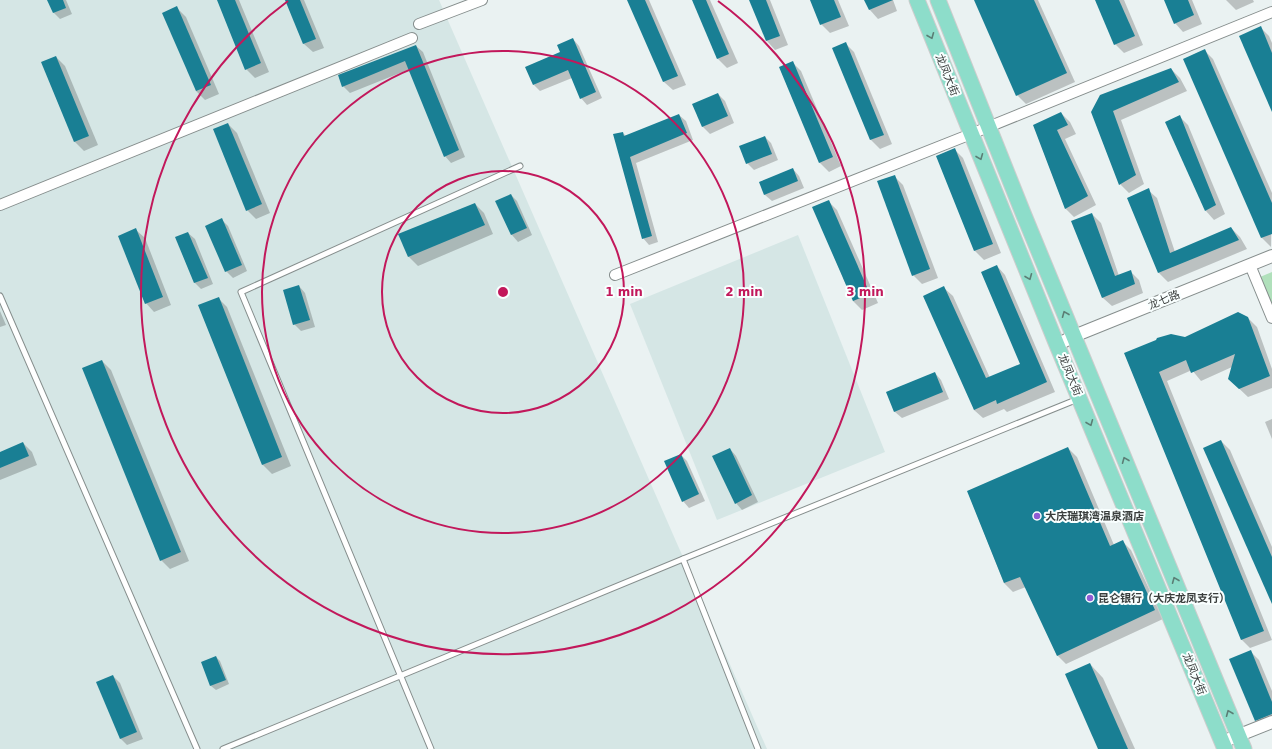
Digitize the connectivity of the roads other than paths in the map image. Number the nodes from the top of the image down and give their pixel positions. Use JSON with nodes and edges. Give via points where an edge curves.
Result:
{"nodes":[{"id":1,"x":482,"y":0,"type":"edge"},
{"id":2,"x":917,"y":0,"type":"edge"},
{"id":3,"x":938,"y":0,"type":"edge"},
{"id":4,"x":1272,"y":12,"type":"edge"},
{"id":5,"x":419,"y":24,"type":"dead end"},
{"id":6,"x":412,"y":38,"type":"dead end"},
{"id":7,"x":989,"y":127,"type":"junction"},
{"id":8,"x":971,"y":134,"type":"junction"},
{"id":9,"x":520,"y":166,"type":"dead end"},
{"id":10,"x":0,"y":205,"type":"edge"},
{"id":11,"x":1272,"y":256,"type":"edge"},
{"id":12,"x":1250,"y":265,"type":"junction"},
{"id":13,"x":615,"y":275,"type":"dead end"},
{"id":14,"x":0,"y":296,"type":"edge"},
{"id":15,"x":1272,"y":318,"type":"edge"},
{"id":16,"x":1074,"y":336,"type":"junction"},
{"id":17,"x":1057,"y":345,"type":"junction"},
{"id":18,"x":1079,"y":398,"type":"junction"},
{"id":19,"x":682,"y":559,"type":"junction"},
{"id":20,"x":402,"y":676,"type":"junction"},
{"id":21,"x":1272,"y":722,"type":"edge"},
{"id":22,"x":1242,"y":742,"type":"edge"},
{"id":23,"x":1223,"y":746,"type":"edge"},
{"id":24,"x":197,"y":749,"type":"edge"},
{"id":25,"x":223,"y":749,"type":"edge"},
{"id":26,"x":431,"y":749,"type":"edge"},
{"id":27,"x":758,"y":749,"type":"edge"}],
"edges":[{"from":1,"to":5,"type":"street"},
{"from":2,"to":8,"type":"main road","name":"龙凤大街","one_way":true},
{"from":3,"to":7,"type":"main road","name":"龙凤大街"},
{"from":4,"to":7,"type":"street"},
{"from":6,"to":10,"type":"street"},
{"from":7,"to":8,"type":"street"},
{"from":16,"to":7,"type":"main road","name":"龙凤大街","one_way":true},
{"from":8,"to":13,"type":"street"},
{"from":8,"to":17,"type":"main road","name":"龙凤大街","one_way":true},
{"from":9,"to":20,"type":"lane","via":[[241,292]]},
{"from":11,"to":12,"type":"street","name":"龙七路"},
{"from":12,"to":15,"type":"street"},
{"from":12,"to":16,"type":"street","name":"龙七路"},
{"from":14,"to":24,"type":"lane"},
{"from":16,"to":17,"type":"street","name":"龙七路"},
{"from":22,"to":16,"type":"main road","name":"龙凤大街","one_way":true},
{"from":17,"to":18,"type":"main road","name":"龙凤大街"},
{"from":18,"to":19,"type":"lane"},
{"from":18,"to":23,"type":"main road","name":"龙凤大街","one_way":true},
{"from":19,"to":20,"type":"lane"},
{"from":19,"to":27,"type":"lane"},
{"from":20,"to":25,"type":"lane"},
{"from":20,"to":26,"type":"lane"},
{"from":21,"to":22,"type":"street"},
{"from":22,"to":23,"type":"street"}]}
